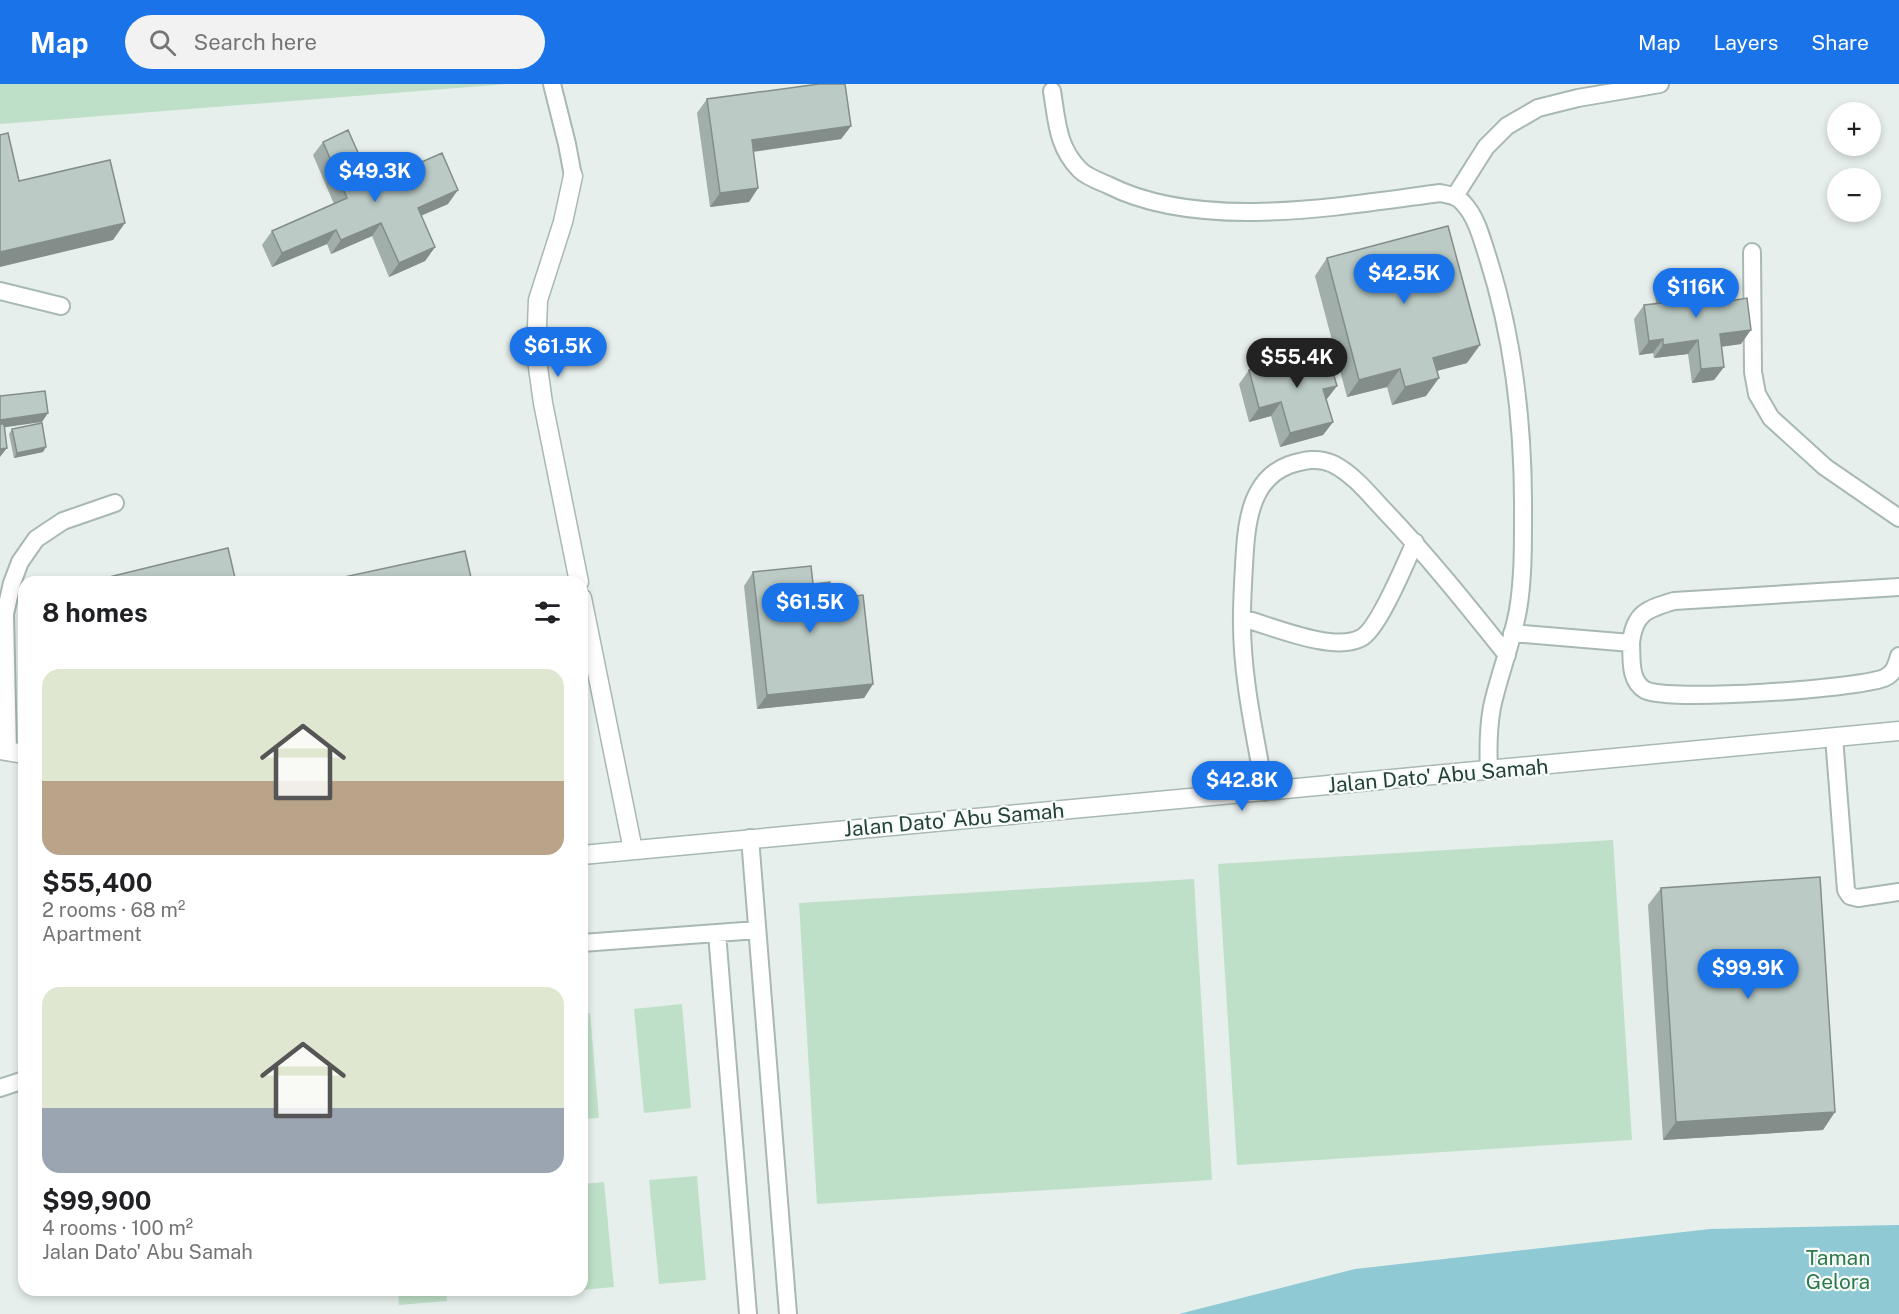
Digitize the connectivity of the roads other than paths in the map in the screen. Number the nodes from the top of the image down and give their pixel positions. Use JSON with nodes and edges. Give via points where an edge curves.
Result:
{"nodes":[{"id":1,"x":552,"y":84,"type":"edge"},
{"id":2,"x":1660,"y":84,"type":"edge"},
{"id":3,"x":1052,"y":91,"type":"dead end"},
{"id":4,"x":573,"y":176,"type":"joint"},
{"id":5,"x":1455,"y":196,"type":"junction"},
{"id":6,"x":1752,"y":252,"type":"dead end"},
{"id":7,"x":0,"y":291,"type":"edge"},
{"id":8,"x":61,"y":306,"type":"dead end"},
{"id":9,"x":115,"y":504,"type":"dead end"},
{"id":10,"x":1899,"y":518,"type":"edge"},
{"id":11,"x":1415,"y":542,"type":"junction"},
{"id":12,"x":578,"y":576,"type":"edge"},
{"id":13,"x":1899,"y":587,"type":"edge"},
{"id":14,"x":1242,"y":618,"type":"junction"},
{"id":15,"x":588,"y":633,"type":"edge"},
{"id":16,"x":1512,"y":633,"type":"junction"},
{"id":17,"x":1631,"y":644,"type":"junction"},
{"id":18,"x":1507,"y":655,"type":"junction"},
{"id":19,"x":1899,"y":656,"type":"edge"},
{"id":20,"x":1899,"y":730,"type":"edge"},
{"id":21,"x":1834,"y":737,"type":"junction"},
{"id":22,"x":11,"y":752,"type":"edge"},
{"id":23,"x":1489,"y":771,"type":"junction"},
{"id":24,"x":1265,"y":792,"type":"junction"},
{"id":25,"x":750,"y":838,"type":"junction"},
{"id":26,"x":633,"y":850,"type":"junction"},
{"id":27,"x":588,"y":854,"type":"edge"},
{"id":28,"x":1899,"y":892,"type":"edge"},
{"id":29,"x":757,"y":930,"type":"junction"},
{"id":30,"x":717,"y":933,"type":"junction"},
{"id":31,"x":588,"y":943,"type":"edge"},
{"id":32,"x":18,"y":1082,"type":"edge"},
{"id":33,"x":0,"y":1089,"type":"edge"},
{"id":34,"x":748,"y":1314,"type":"edge"},
{"id":35,"x":788,"y":1314,"type":"edge"}],
"edges":[{"from":1,"to":4,"type":"lane"},
{"from":2,"to":5,"type":"lane","via":[[1538,108],[1507,126],[1486,147]]},
{"from":3,"to":5,"type":"lane","via":[[1061,144],[1081,172],[1147,201],[1257,212],[1440,193]]},
{"from":4,"to":12,"type":"street","via":[[538,300],[536,353]]},
{"from":5,"to":16,"type":"lane","via":[[1474,218],[1483,242],[1508,332],[1517,386],[1522,442],[1523,565]]},
{"from":6,"to":10,"type":"lane","via":[[1756,394],[1771,418],[1817,460]]},
{"from":7,"to":8,"type":"lane"},
{"from":9,"to":22,"type":"lane","via":[[63,521],[36,539],[20,562],[6,614]]},
{"from":11,"to":14,"type":"lane","via":[[1377,619],[1363,638],[1343,644],[1316,641]]},
{"from":11,"to":14,"type":"lane","via":[[1367,492],[1333,465],[1318,459],[1283,468],[1268,478],[1251,509]]},
{"from":11,"to":18,"type":"lane"},
{"from":13,"to":17,"type":"lane","via":[[1674,601],[1642,614],[1632,627]]},
{"from":14,"to":24,"type":"lane"},
{"from":15,"to":26,"type":"street"},
{"from":16,"to":17,"type":"lane"},
{"from":16,"to":18,"type":"lane"},
{"from":17,"to":19,"type":"lane","via":[[1632,675],[1638,683],[1645,690],[1679,696],[1866,682],[1894,670]]},
{"from":18,"to":23,"type":"lane","via":[[1492,707]]},
{"from":20,"to":21,"type":"street","name":"Jalan Dato' Abu Samah"},
{"from":21,"to":23,"type":"street","name":"Jalan Dato' Abu Samah"},
{"from":21,"to":28,"type":"lane","via":[[1846,890],[1858,898]]},
{"from":23,"to":24,"type":"street","name":"Jalan Dato' Abu Samah"},
{"from":24,"to":25,"type":"street","name":"Jalan Dato' Abu Samah"},
{"from":25,"to":26,"type":"street","name":"Jalan Dato' Abu Samah"},
{"from":25,"to":29,"type":"lane"},
{"from":26,"to":27,"type":"street","name":"Jalan Dato' Abu Samah"},
{"from":29,"to":30,"type":"lane"},
{"from":29,"to":35,"type":"lane"},
{"from":30,"to":31,"type":"lane"},
{"from":30,"to":34,"type":"lane"},
{"from":32,"to":33,"type":"lane"}]}
